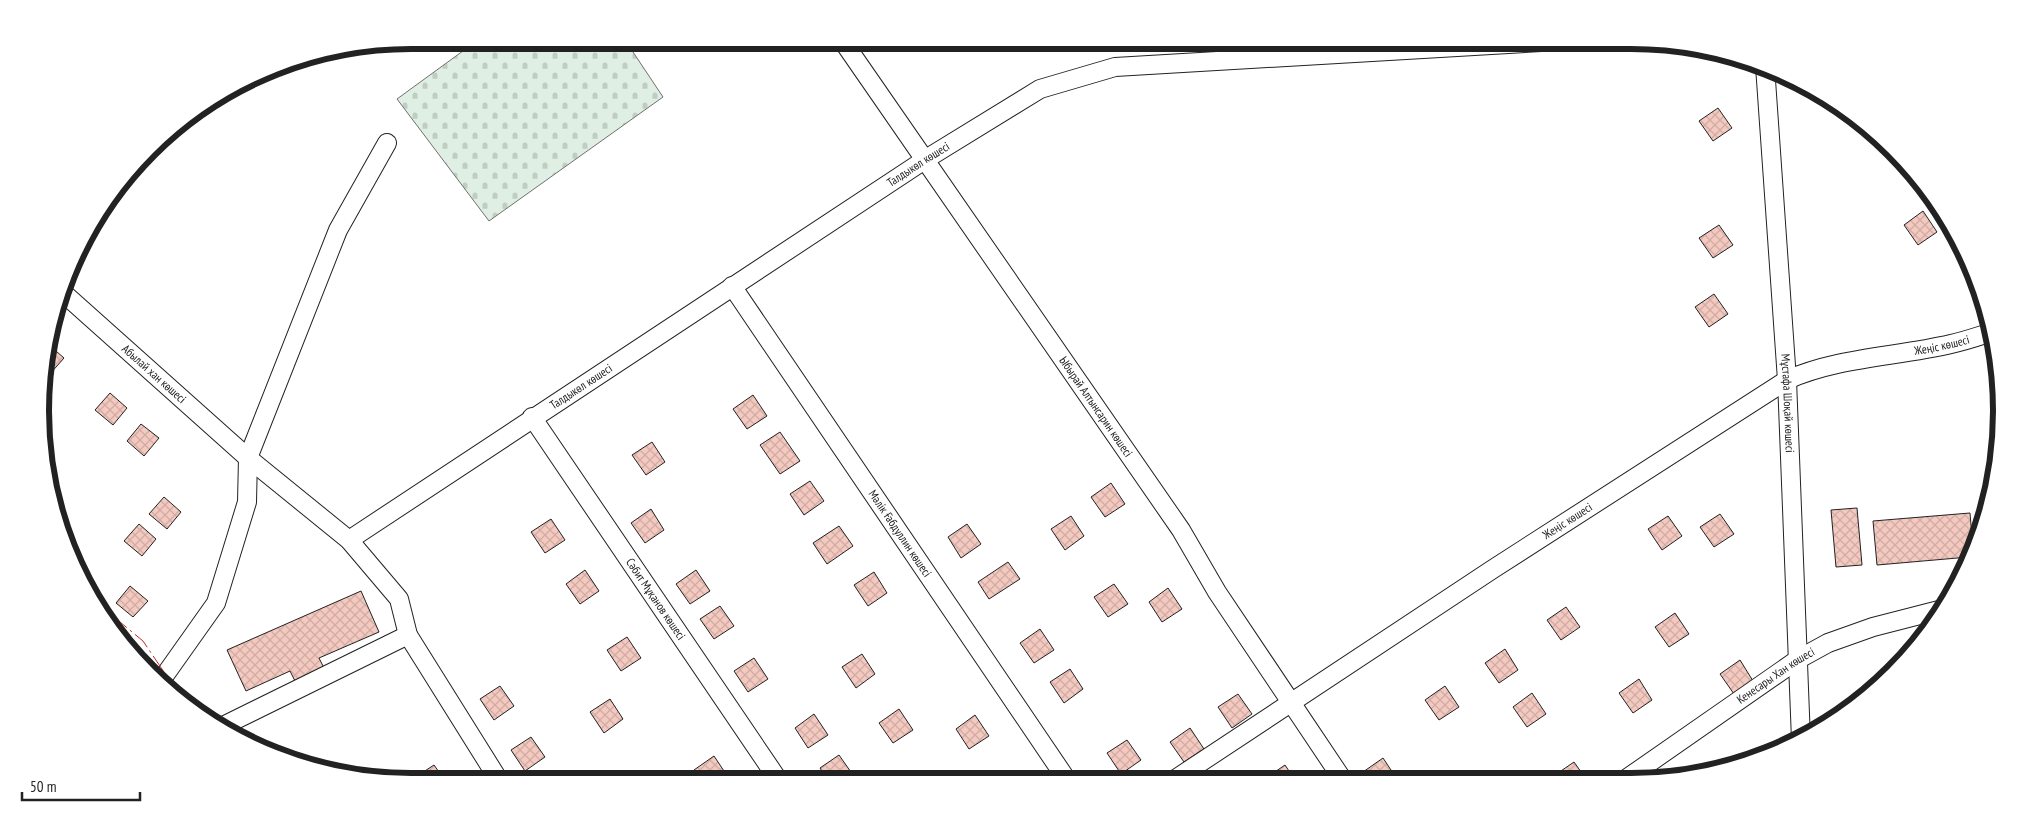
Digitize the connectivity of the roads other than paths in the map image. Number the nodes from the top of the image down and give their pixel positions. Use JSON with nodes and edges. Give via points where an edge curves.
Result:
{"nodes":[{"id":1,"x":848,"y":49,"type":"edge"},
{"id":2,"x":1428,"y":49,"type":"edge"},
{"id":3,"x":1766,"y":74,"type":"edge"},
{"id":4,"x":387,"y":143,"type":"dead end"},
{"id":5,"x":926,"y":159,"type":"junction"},
{"id":6,"x":732,"y":286,"type":"junction"},
{"id":7,"x":67,"y":297,"type":"edge"},
{"id":8,"x":1985,"y":334,"type":"edge"},
{"id":9,"x":1786,"y":380,"type":"junction"},
{"id":10,"x":532,"y":417,"type":"junction"},
{"id":11,"x":248,"y":458,"type":"junction"},
{"id":12,"x":349,"y":540,"type":"junction"},
{"id":13,"x":1932,"y":612,"type":"edge"},
{"id":14,"x":408,"y":635,"type":"junction"},
{"id":15,"x":1797,"y":660,"type":"junction"},
{"id":16,"x":164,"y":676,"type":"edge"},
{"id":17,"x":1292,"y":703,"type":"junction"},
{"id":18,"x":228,"y":724,"type":"edge"},
{"id":19,"x":1801,"y":731,"type":"edge"},
{"id":20,"x":494,"y":773,"type":"edge"},
{"id":21,"x":774,"y":773,"type":"edge"},
{"id":22,"x":1062,"y":773,"type":"edge"},
{"id":23,"x":1185,"y":773,"type":"edge"},
{"id":24,"x":1338,"y":773,"type":"edge"},
{"id":25,"x":1635,"y":773,"type":"edge"}],
"edges":[{"from":1,"to":5,"type":"street","name":"Ыбырай Алтынсарин көшесі"},
{"from":2,"to":5,"type":"street","name":"Талдыкөл көшесі","via":[[1115,68],[1040,89]]},
{"from":3,"to":9,"type":"street","name":"Мұстафа Шоқай көшесі"},
{"from":4,"to":11,"type":"street","via":[[338,230]]},
{"from":5,"to":6,"type":"street","name":"Талдыкөл көшесі"},
{"from":5,"to":17,"type":"street","name":"Ыбырай Алтынсарин көшесі","via":[[1181,530],[1217,592]]},
{"from":6,"to":10,"type":"street","name":"Талдыкөл көшесі"},
{"from":6,"to":22,"type":"street","name":"Мәлік Ғабдуллин көшесі"},
{"from":7,"to":11,"type":"street","name":"Абылай хан көшесі"},
{"from":8,"to":9,"type":"street","name":"Жеңіс көшесі","via":[[1951,344],[1855,359]]},
{"from":9,"to":15,"type":"street","name":"Мұстафа Шоқай көшесі"},
{"from":9,"to":17,"type":"street","name":"Жеңіс көшесі"},
{"from":10,"to":12,"type":"street","name":"Талдыкөл көшесі"},
{"from":10,"to":21,"type":"street","name":"Сәбит Мұқанов көшесі"},
{"from":11,"to":12,"type":"street","name":"Абылай хан көшесі"},
{"from":11,"to":16,"type":"street","via":[[248,502],[216,603]]},
{"from":12,"to":14,"type":"street","name":"Абылай хан көшесі","via":[[399,599]]},
{"from":13,"to":15,"type":"street","name":"Кенесары Хан көшесі","via":[[1873,627],[1828,643]]},
{"from":14,"to":18,"type":"street"},
{"from":14,"to":20,"type":"street","name":"Абылай хан көшесі"},
{"from":15,"to":19,"type":"street","name":"Мұстафа Шоқай көшесі"},
{"from":15,"to":25,"type":"street","name":"Кенесары Хан көшесі"},
{"from":17,"to":23,"type":"street","name":"Жеңіс көшесі"},
{"from":17,"to":24,"type":"street","name":"Ыбырай Алтынсарин көшесі"}]}
